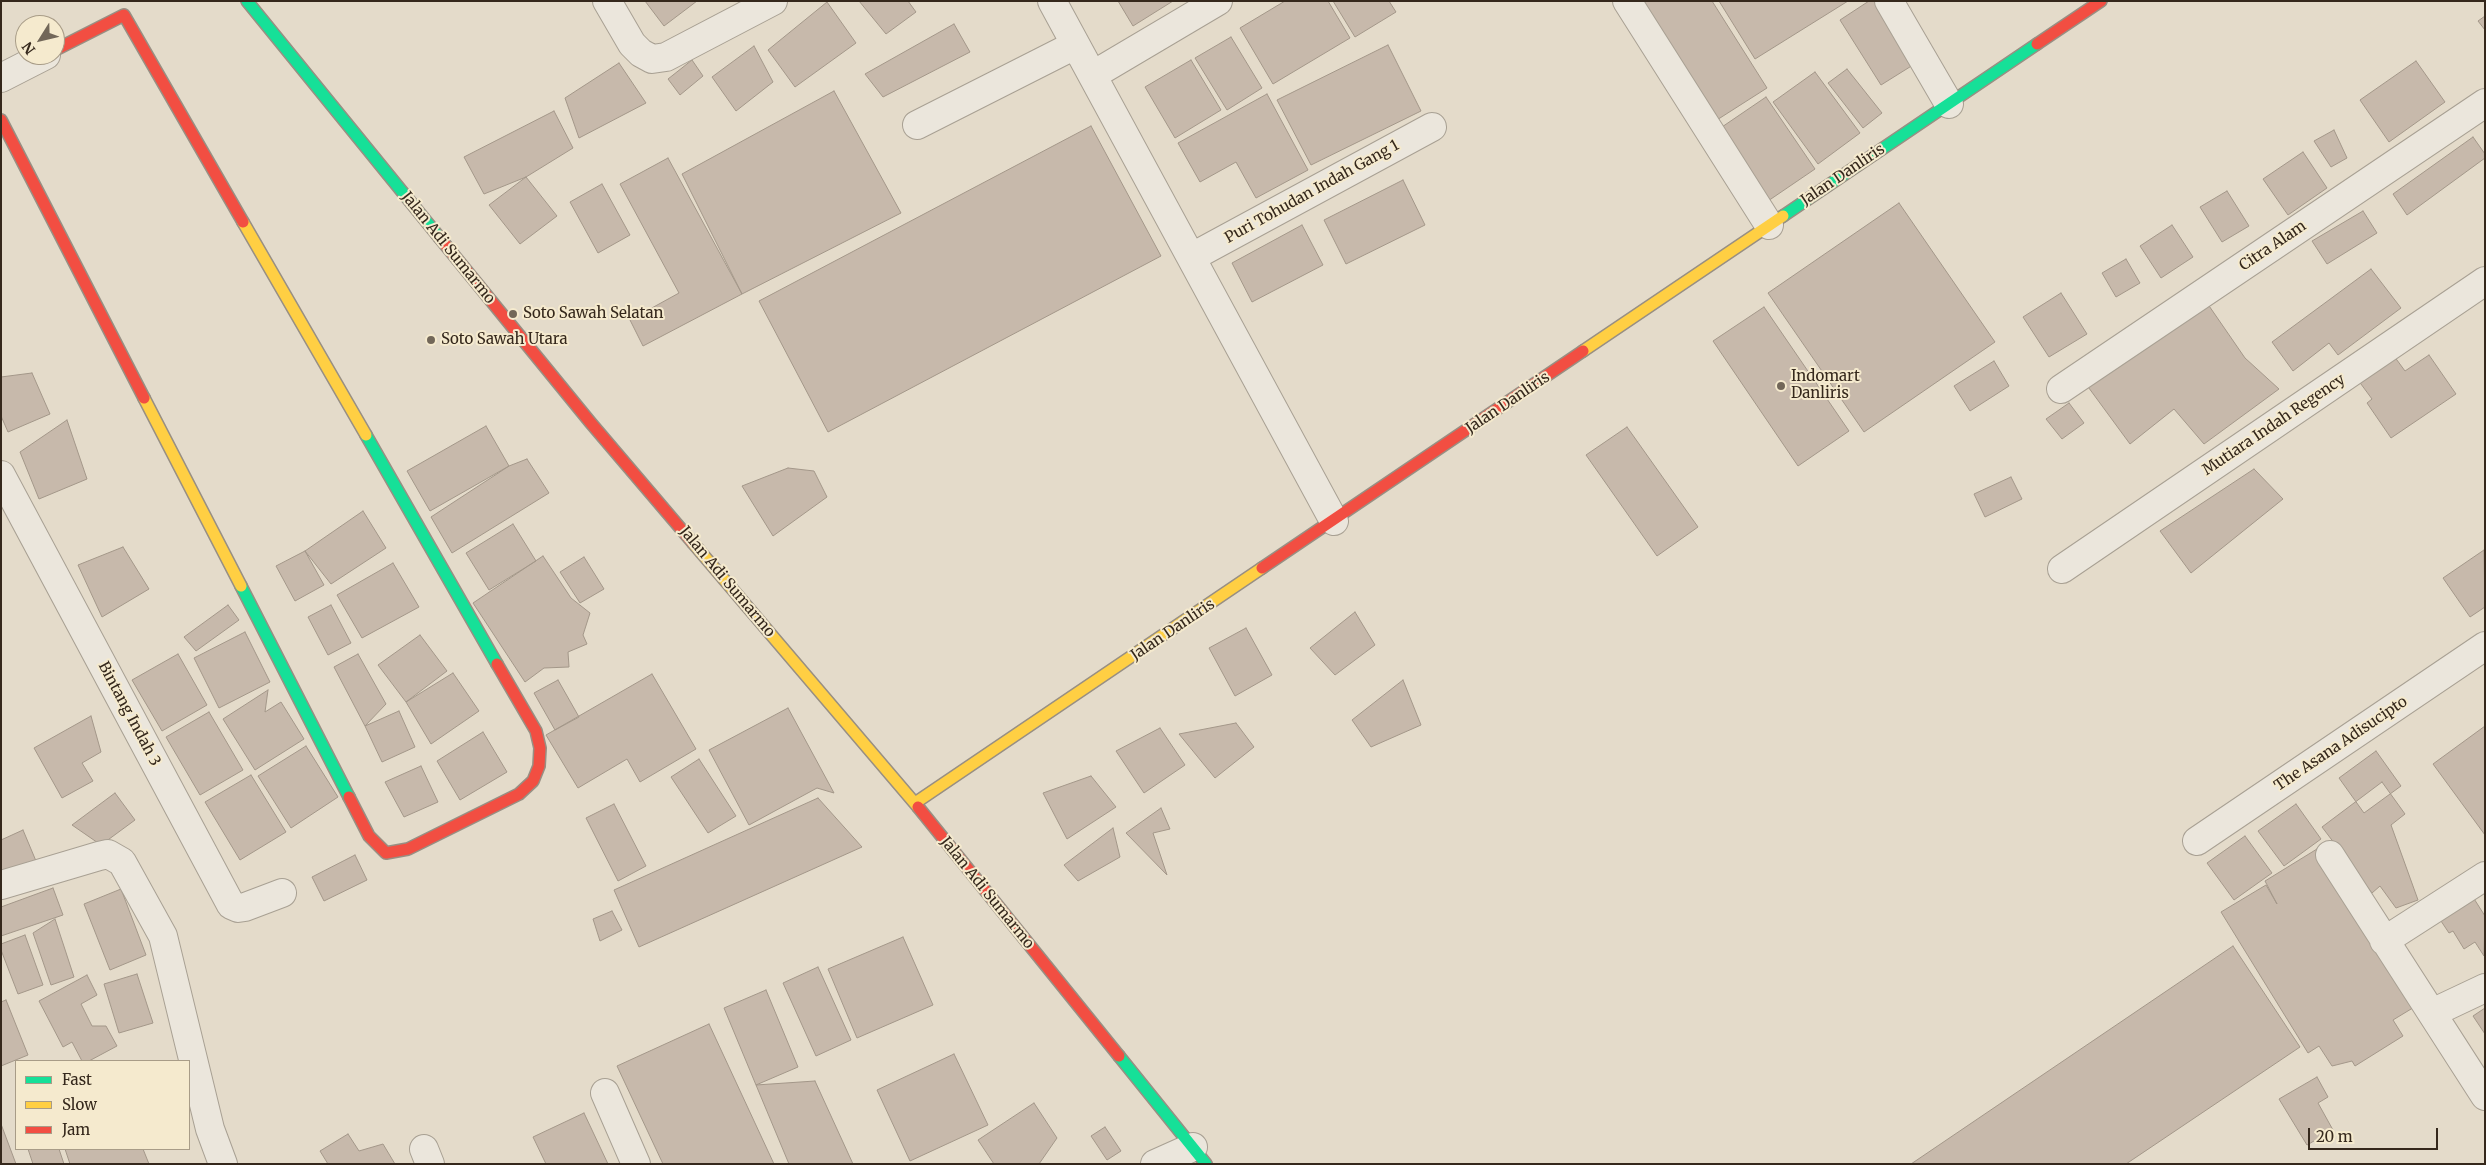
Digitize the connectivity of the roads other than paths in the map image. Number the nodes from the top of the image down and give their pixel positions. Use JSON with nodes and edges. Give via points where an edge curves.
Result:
{"nodes":[{"id":1,"x":247,"y":1,"type":"edge"},
{"id":2,"x":607,"y":1,"type":"edge"},
{"id":3,"x":773,"y":1,"type":"edge"},
{"id":4,"x":1052,"y":1,"type":"edge"},
{"id":5,"x":1218,"y":1,"type":"edge"},
{"id":6,"x":1627,"y":1,"type":"edge"},
{"id":7,"x":1889,"y":1,"type":"edge"},
{"id":8,"x":2101,"y":1,"type":"edge"},
{"id":9,"x":126,"y":8,"type":"edge"},
{"id":10,"x":65,"y":44,"type":"edge"},
{"id":11,"x":1075,"y":45,"type":"junction"},
{"id":12,"x":26,"y":65,"type":"edge"},
{"id":13,"x":1093,"y":75,"type":"junction"},
{"id":14,"x":1,"y":78,"type":"edge"},
{"id":15,"x":2485,"y":103,"type":"edge"},
{"id":16,"x":1949,"y":104,"type":"junction"},
{"id":17,"x":1,"y":120,"type":"edge"},
{"id":18,"x":917,"y":125,"type":"dead end"},
{"id":19,"x":1432,"y":126,"type":"dead end"},
{"id":20,"x":1769,"y":225,"type":"junction"},
{"id":21,"x":1192,"y":257,"type":"junction"},
{"id":22,"x":2485,"y":281,"type":"edge"},
{"id":23,"x":2061,"y":389,"type":"dead end"},
{"id":24,"x":1,"y":475,"type":"edge"},
{"id":25,"x":1334,"y":521,"type":"junction"},
{"id":26,"x":2062,"y":569,"type":"dead end"},
{"id":27,"x":2485,"y":646,"type":"edge"},
{"id":28,"x":915,"y":803,"type":"junction"},
{"id":29,"x":2197,"y":841,"type":"dead end"},
{"id":30,"x":2330,"y":855,"type":"dead end"},
{"id":31,"x":2485,"y":876,"type":"edge"},
{"id":32,"x":1,"y":885,"type":"edge"},
{"id":33,"x":282,"y":893,"type":"dead end"},
{"id":34,"x":2384,"y":941,"type":"junction"},
{"id":35,"x":2485,"y":988,"type":"edge"},
{"id":36,"x":2432,"y":1014,"type":"junction"},
{"id":37,"x":605,"y":1093,"type":"dead end"},
{"id":38,"x":2485,"y":1096,"type":"edge"},
{"id":39,"x":1200,"y":1156,"type":"edge"},
{"id":40,"x":222,"y":1164,"type":"edge"},
{"id":41,"x":636,"y":1164,"type":"edge"},
{"id":42,"x":1154,"y":1164,"type":"edge"}],
"edges":[{"from":1,"to":28,"type":"street","name":"Jalan Adi Sumarmo","via":[[590,422]]},
{"from":2,"to":3,"type":"street","via":[[632,44],[652,59],[666,57]]},
{"from":4,"to":11,"type":"street"},
{"from":5,"to":13,"type":"street"},
{"from":6,"to":20,"type":"street"},
{"from":7,"to":16,"type":"street"},
{"from":8,"to":16,"type":"street","name":"Jalan Danliris"},
{"from":9,"to":10,"type":"street"},
{"from":9,"to":17,"type":"street","via":[[536,731],[540,748],[539,766],[533,781],[519,794],[408,849],[386,852],[369,836]]},
{"from":11,"to":13,"type":"street"},
{"from":11,"to":18,"type":"street"},
{"from":12,"to":14,"type":"street"},
{"from":13,"to":21,"type":"street"},
{"from":15,"to":23,"type":"street","name":"Citra Alam"},
{"from":16,"to":20,"type":"street","name":"Jalan Danliris"},
{"from":19,"to":21,"type":"street","name":"Puri Tohudan Indah Gang 1"},
{"from":20,"to":25,"type":"street","name":"Jalan Danliris"},
{"from":21,"to":25,"type":"street"},
{"from":22,"to":26,"type":"street","name":"Mutiara Indah Regency"},
{"from":24,"to":33,"type":"street","name":"Bintang Indah 3","via":[[231,905],[245,908]]},
{"from":25,"to":28,"type":"street","name":"Jalan Danliris"},
{"from":27,"to":29,"type":"street","name":"The Asana Adisucipto"},
{"from":28,"to":39,"type":"street","name":"Jalan Adi Sumarmo"},
{"from":30,"to":34,"type":"street"},
{"from":31,"to":34,"type":"street"},
{"from":32,"to":40,"type":"street","via":[[108,854],[122,862],[163,936],[210,1129]]},
{"from":34,"to":36,"type":"street"},
{"from":35,"to":36,"type":"street"},
{"from":36,"to":38,"type":"street"},
{"from":37,"to":41,"type":"street"},
{"from":39,"to":42,"type":"street"}]}
